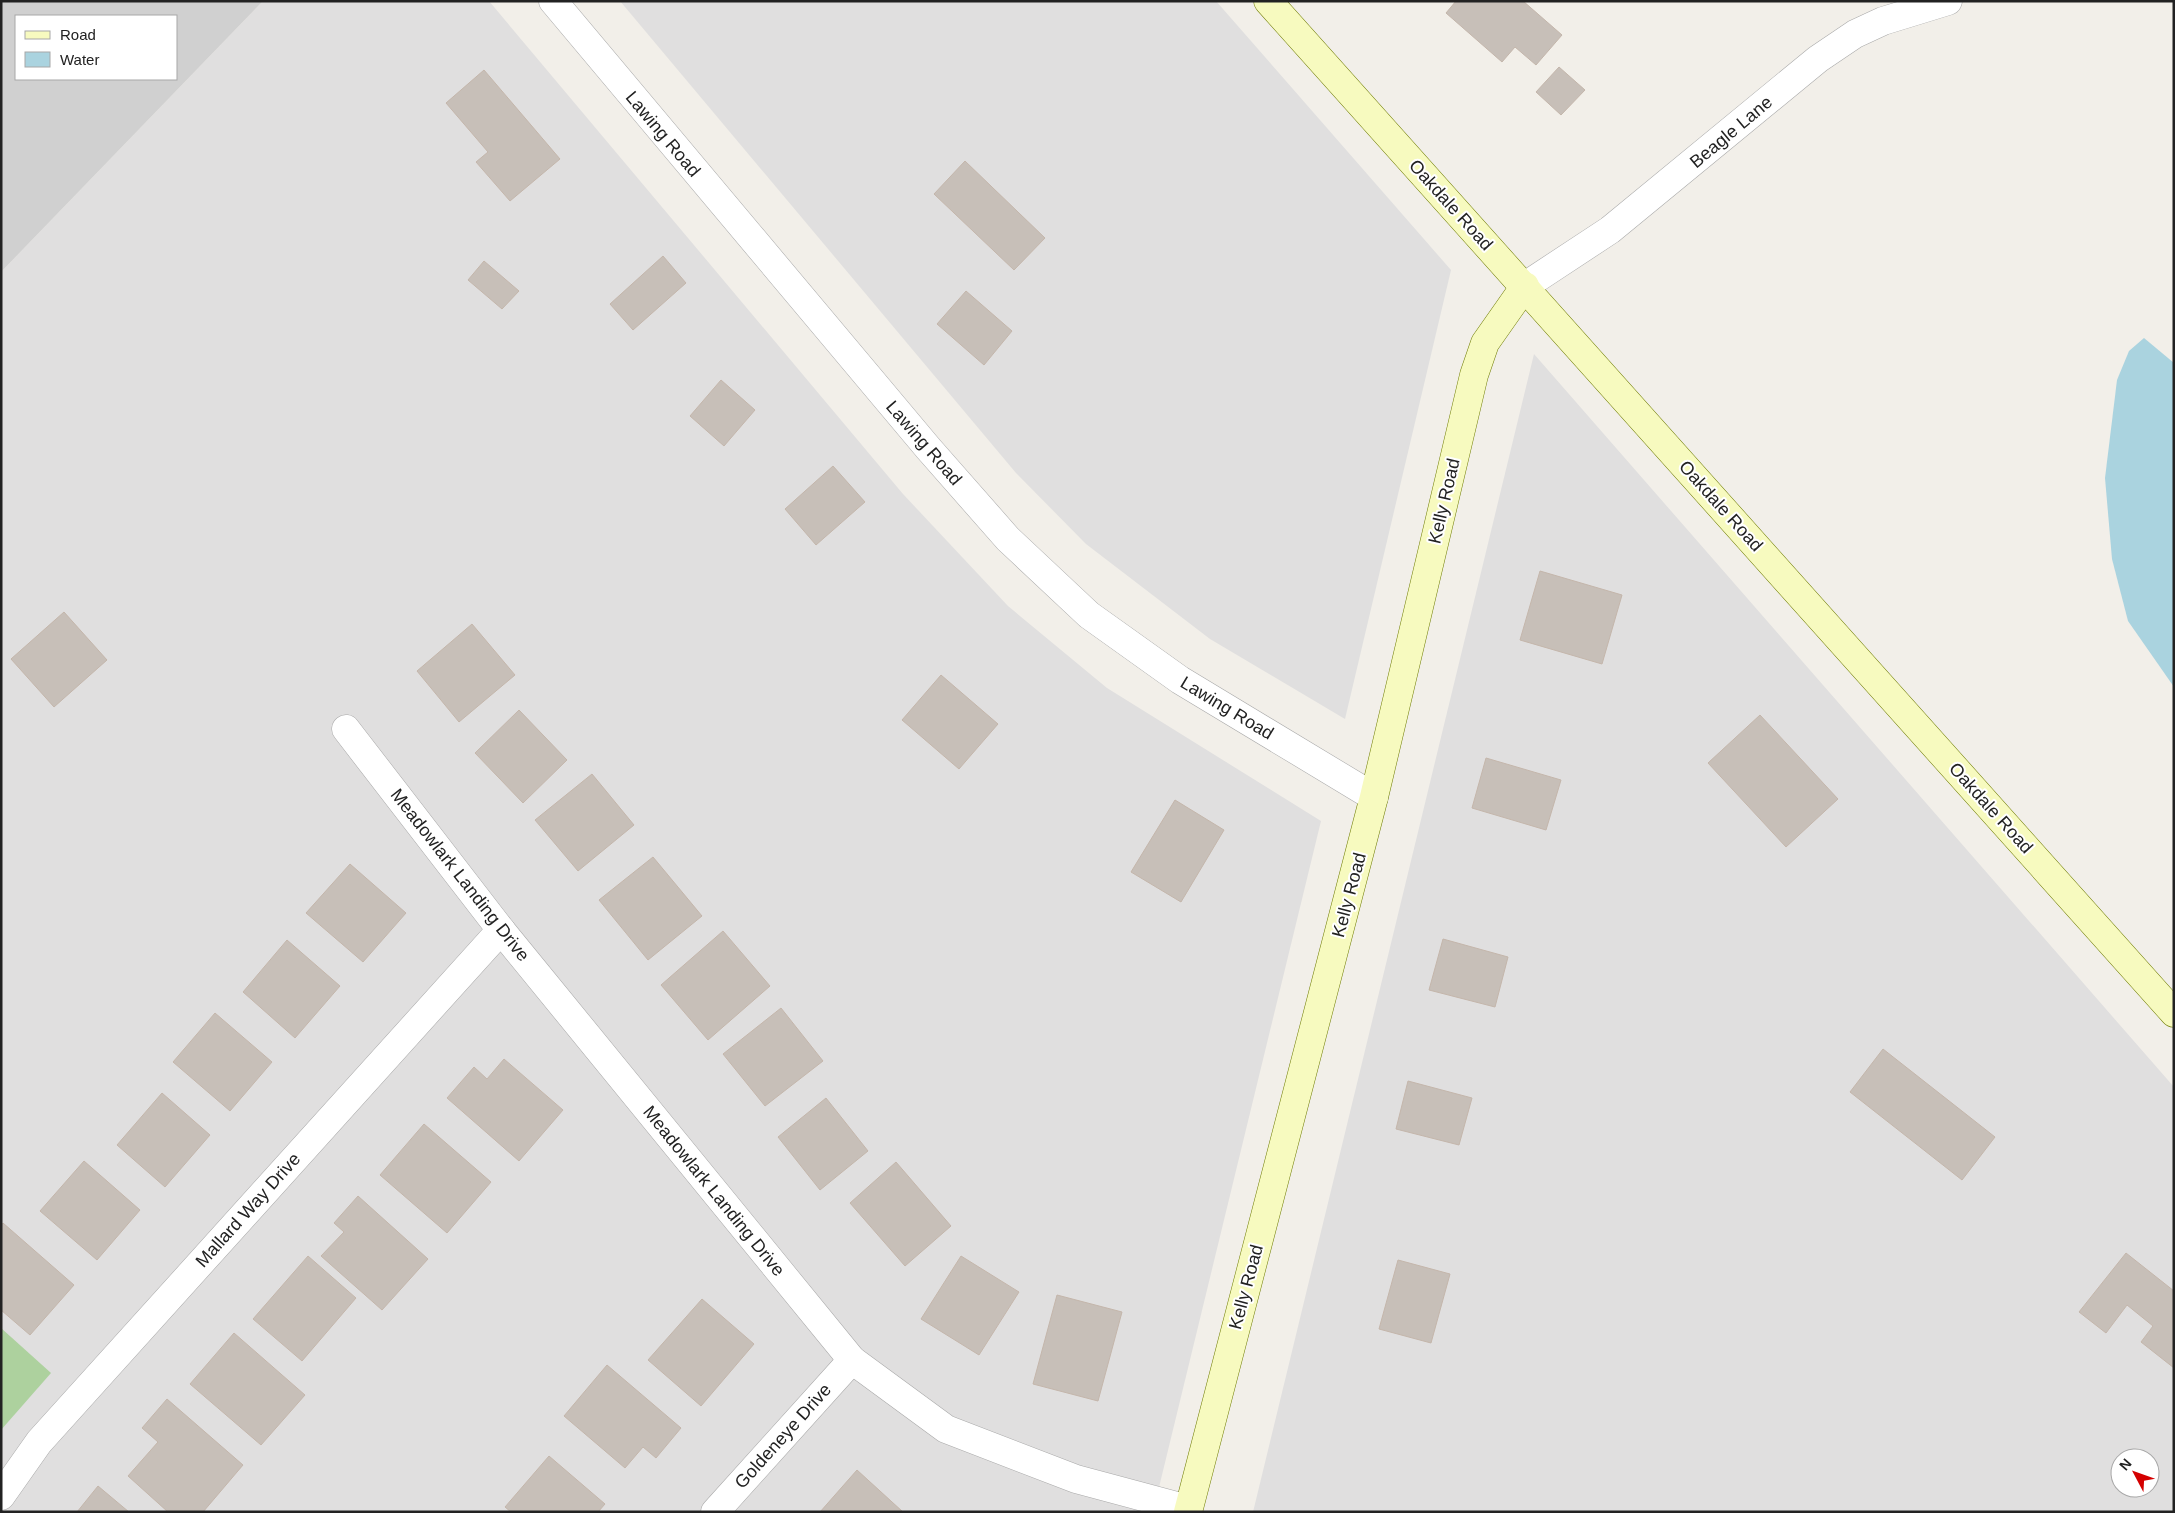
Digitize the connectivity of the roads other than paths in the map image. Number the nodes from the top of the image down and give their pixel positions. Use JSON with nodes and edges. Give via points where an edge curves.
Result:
{"nodes":[{"id":1,"x":553,"y":1,"type":"edge"},
{"id":2,"x":1268,"y":1,"type":"edge"},
{"id":3,"x":1948,"y":1,"type":"edge"},
{"id":4,"x":1525,"y":286,"type":"junction"},
{"id":5,"x":346,"y":729,"type":"dead end"},
{"id":6,"x":1374,"y":797,"type":"junction"},
{"id":7,"x":501,"y":930,"type":"junction"},
{"id":8,"x":2174,"y":1013,"type":"edge"},
{"id":9,"x":852,"y":1360,"type":"junction"},
{"id":10,"x":1,"y":1496,"type":"edge"},
{"id":11,"x":1188,"y":1510,"type":"edge"},
{"id":12,"x":715,"y":1512,"type":"edge"}],
"edges":[{"from":1,"to":6,"type":"street","name":"Lawing Road","via":[[1008,539],[1089,615],[1158,664]]},
{"from":2,"to":4,"type":"main road","name":"Oakdale Road"},
{"from":3,"to":4,"type":"street","name":"Beagle Lane","via":[[1883,21],[1855,34],[1818,59],[1610,230]]},
{"from":4,"to":6,"type":"main road","name":"Kelly Road","via":[[1485,342],[1474,374]]},
{"from":4,"to":8,"type":"main road","name":"Oakdale Road"},
{"from":5,"to":7,"type":"street","name":"Meadowlark Landing Drive"},
{"from":6,"to":11,"type":"main road","name":"Kelly Road"},
{"from":7,"to":9,"type":"street","name":"Meadowlark Landing Drive"},
{"from":7,"to":10,"type":"street","name":"Mallard Way Drive","via":[[39,1442]]},
{"from":9,"to":11,"type":"street","name":"Meadowlark Landing Drive","via":[[946,1429],[1076,1479]]},
{"from":9,"to":12,"type":"street","name":"Goldeneye Drive"}]}
